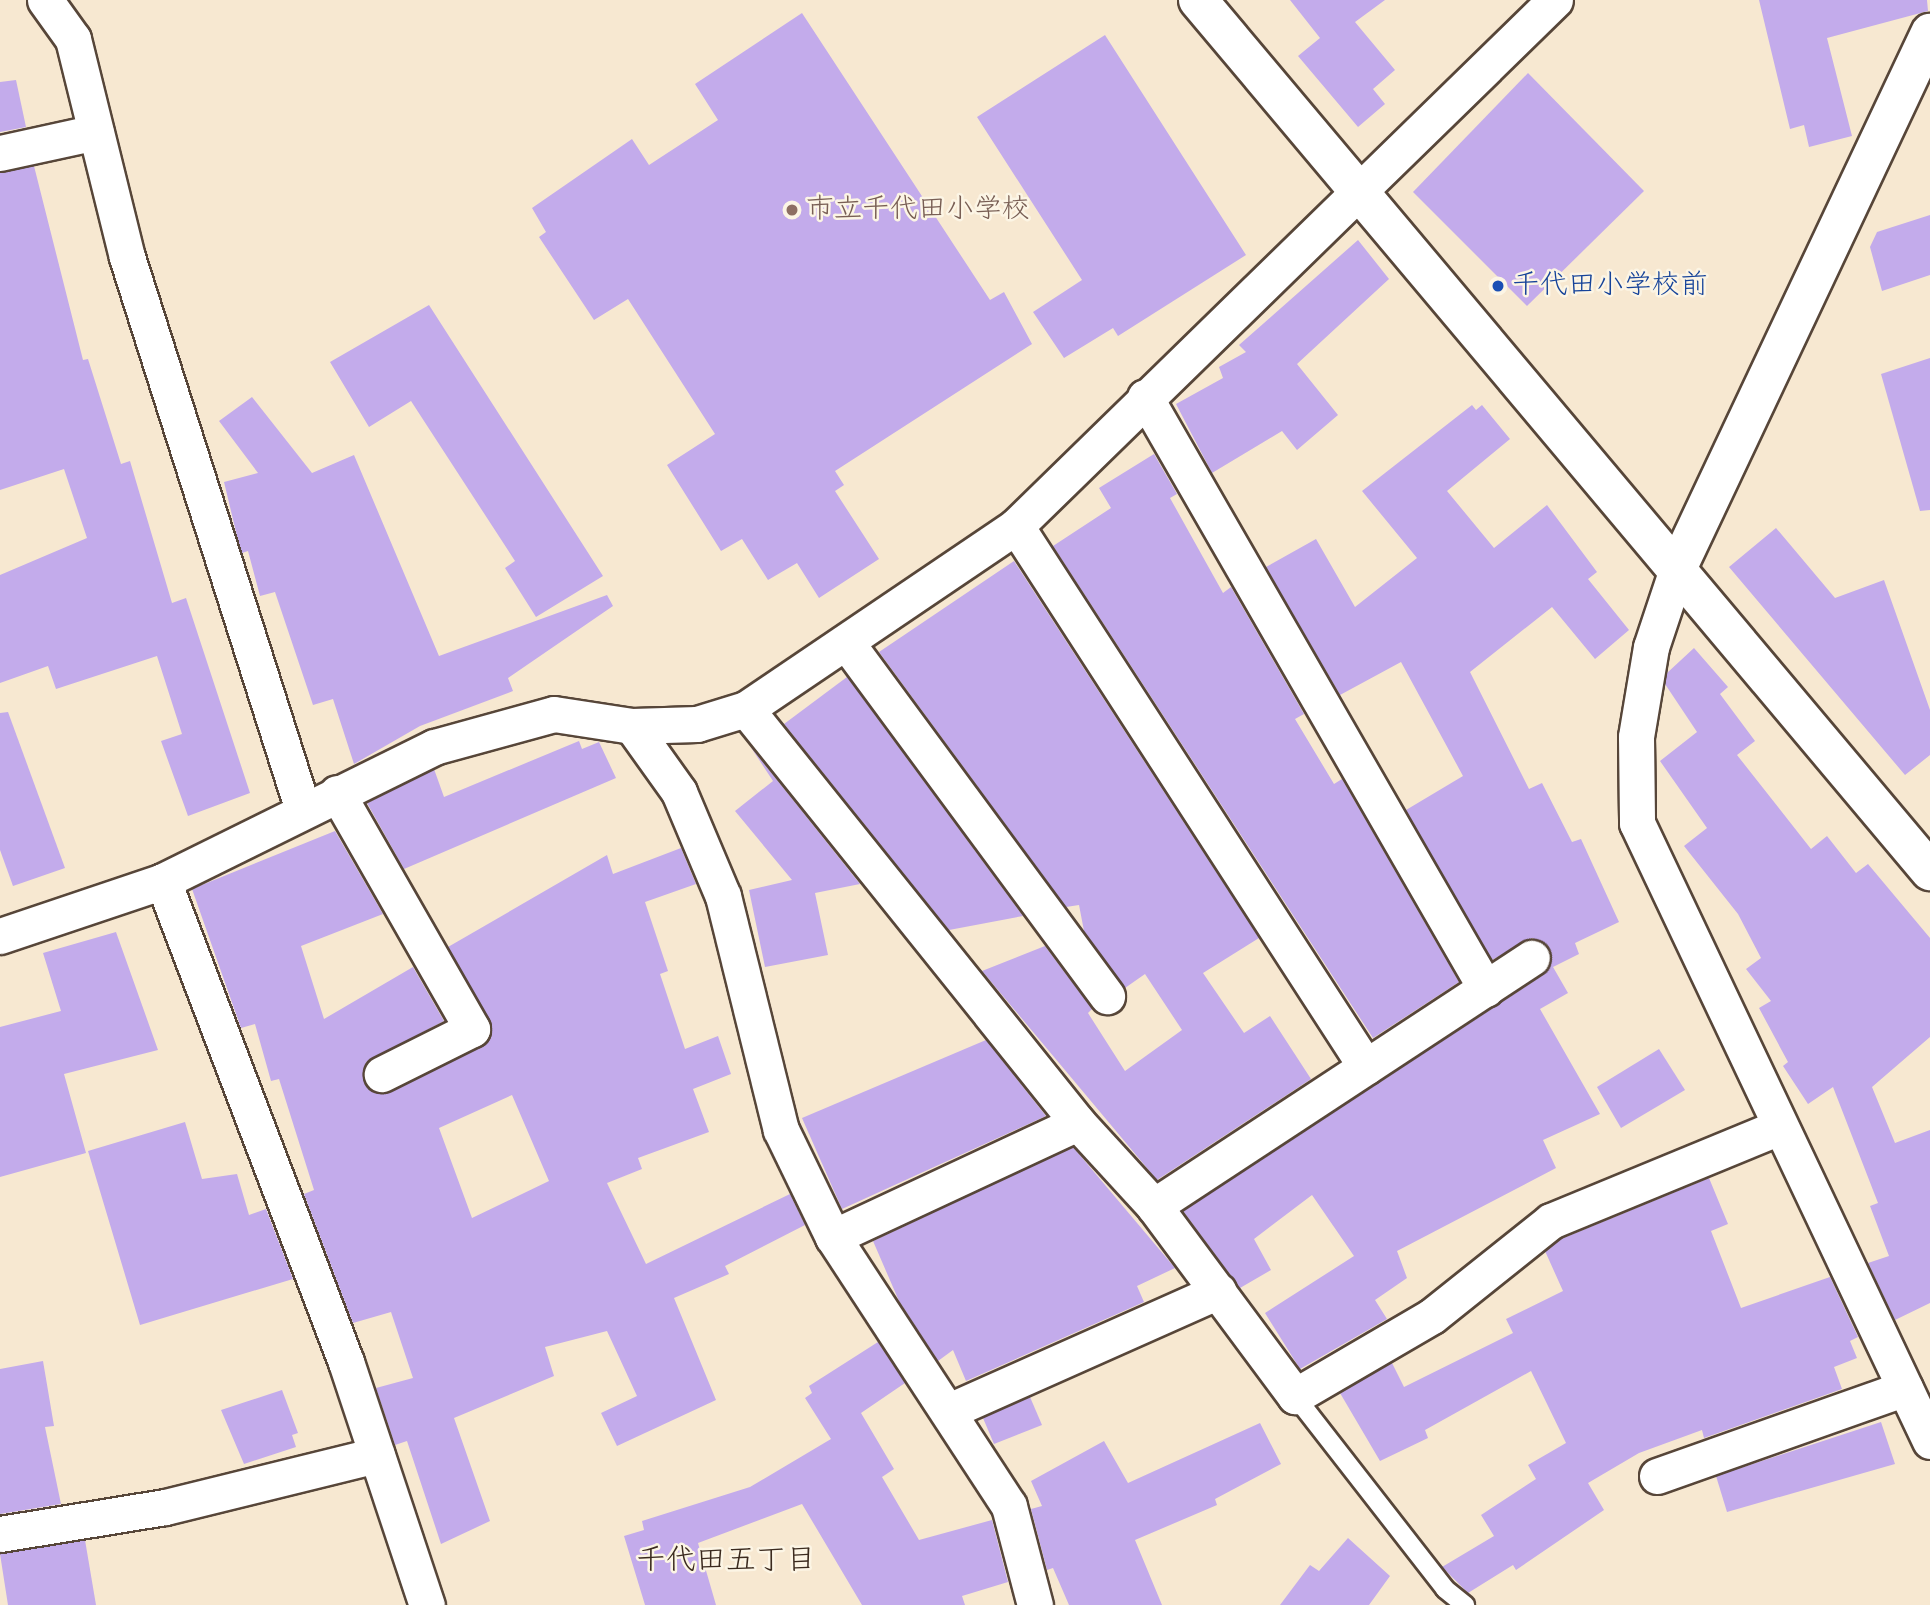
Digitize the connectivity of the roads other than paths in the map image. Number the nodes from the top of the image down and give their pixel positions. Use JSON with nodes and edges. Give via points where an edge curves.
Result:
{"nodes":[{"id":1,"x":45,"y":0,"type":"edge"},
{"id":2,"x":1198,"y":0,"type":"edge"},
{"id":3,"x":1555,"y":0,"type":"edge"},
{"id":4,"x":1930,"y":33,"type":"edge"},
{"id":5,"x":96,"y":132,"type":"junction"},
{"id":6,"x":0,"y":153,"type":"edge"},
{"id":7,"x":1356,"y":192,"type":"junction"},
{"id":8,"x":1145,"y":397,"type":"junction"},
{"id":9,"x":1016,"y":526,"type":"junction"},
{"id":10,"x":1677,"y":569,"type":"junction"},
{"id":11,"x":846,"y":642,"type":"junction"},
{"id":12,"x":746,"y":709,"type":"junction"},
{"id":13,"x":632,"y":726,"type":"junction"},
{"id":14,"x":337,"y":793,"type":"junction"},
{"id":15,"x":302,"y":807,"type":"junction"},
{"id":16,"x":1930,"y":872,"type":"edge"},
{"id":17,"x":163,"y":881,"type":"junction"},
{"id":18,"x":0,"y":936,"type":"edge"},
{"id":19,"x":1532,"y":958,"type":"dead end"},
{"id":20,"x":1486,"y":989,"type":"junction"},
{"id":21,"x":1107,"y":996,"type":"dead end"},
{"id":22,"x":1366,"y":1067,"type":"junction"},
{"id":23,"x":382,"y":1074,"type":"dead end"},
{"id":24,"x":1078,"y":1123,"type":"junction"},
{"id":25,"x":1779,"y":1127,"type":"junction"},
{"id":26,"x":1154,"y":1206,"type":"junction"},
{"id":27,"x":833,"y":1237,"type":"junction"},
{"id":28,"x":1219,"y":1290,"type":"junction"},
{"id":29,"x":1905,"y":1388,"type":"junction"},
{"id":30,"x":1295,"y":1396,"type":"junction"},
{"id":31,"x":949,"y":1411,"type":"junction"},
{"id":32,"x":1930,"y":1441,"type":"edge"},
{"id":33,"x":377,"y":1455,"type":"junction"},
{"id":34,"x":1657,"y":1476,"type":"dead end"},
{"id":35,"x":0,"y":1534,"type":"edge"},
{"id":36,"x":427,"y":1605,"type":"edge"},
{"id":37,"x":1035,"y":1605,"type":"edge"},
{"id":38,"x":1465,"y":1605,"type":"edge"}],
"edges":[{"from":1,"to":5,"type":"street","via":[[73,39]]},
{"from":2,"to":7,"type":"street"},
{"from":3,"to":7,"type":"street"},
{"from":4,"to":10,"type":"street"},
{"from":5,"to":6,"type":"street"},
{"from":5,"to":15,"type":"street","via":[[127,257]]},
{"from":7,"to":8,"type":"street"},
{"from":7,"to":10,"type":"street"},
{"from":8,"to":9,"type":"street"},
{"from":8,"to":20,"type":"street"},
{"from":9,"to":11,"type":"street"},
{"from":9,"to":22,"type":"street"},
{"from":10,"to":16,"type":"street"},
{"from":10,"to":25,"type":"street","via":[[1651,647],[1636,737],[1637,823]]},
{"from":11,"to":12,"type":"street"},
{"from":11,"to":21,"type":"street"},
{"from":12,"to":13,"type":"street","via":[[697,723]]},
{"from":12,"to":24,"type":"street"},
{"from":13,"to":14,"type":"street","via":[[554,714],[434,747]]},
{"from":13,"to":27,"type":"street","via":[[679,792],[723,896],[781,1130]]},
{"from":14,"to":15,"type":"street"},
{"from":14,"to":23,"type":"street","via":[[472,1029]]},
{"from":15,"to":17,"type":"street"},
{"from":17,"to":18,"type":"street"},
{"from":17,"to":33,"type":"street"},
{"from":19,"to":20,"type":"street"},
{"from":20,"to":22,"type":"street"},
{"from":22,"to":26,"type":"street"},
{"from":24,"to":26,"type":"street"},
{"from":24,"to":27,"type":"street"},
{"from":25,"to":29,"type":"street"},
{"from":25,"to":30,"type":"street","via":[[1551,1221],[1432,1316]]},
{"from":26,"to":28,"type":"street"},
{"from":27,"to":31,"type":"street"},
{"from":28,"to":30,"type":"street"},
{"from":28,"to":31,"type":"street"},
{"from":29,"to":32,"type":"street"},
{"from":29,"to":34,"type":"street"},
{"from":30,"to":38,"type":"lane","via":[[1445,1589]]},
{"from":31,"to":37,"type":"street","via":[[1009,1506]]},
{"from":33,"to":35,"type":"street","via":[[165,1507]]},
{"from":33,"to":36,"type":"street"}]}
